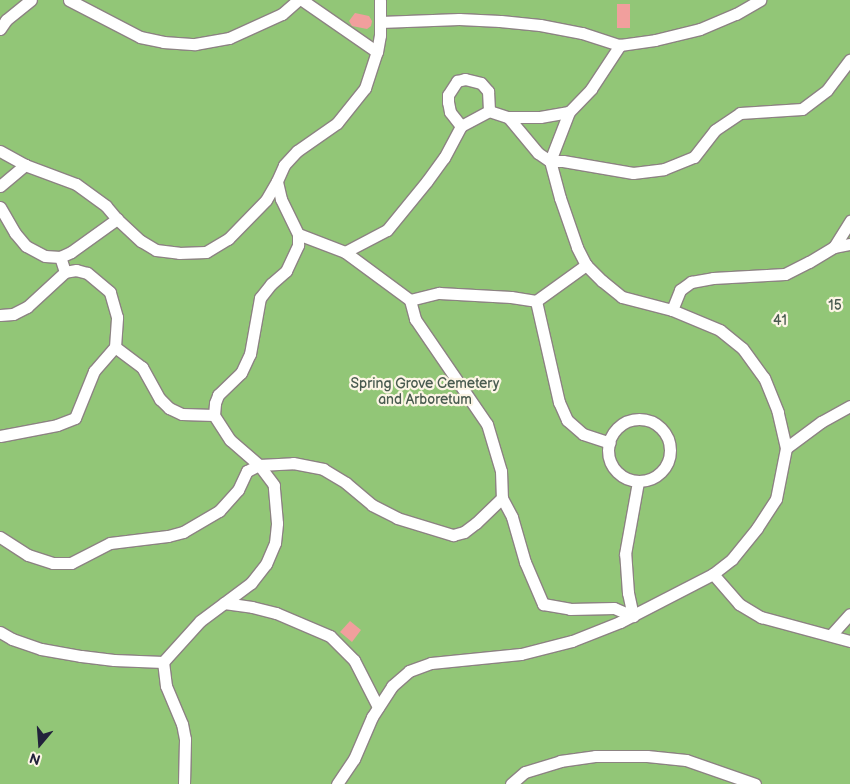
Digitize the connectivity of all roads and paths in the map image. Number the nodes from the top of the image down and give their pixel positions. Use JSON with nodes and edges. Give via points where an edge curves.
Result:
{"nodes":[{"id":1,"x":31,"y":0,"type":"edge"},
{"id":2,"x":69,"y":0,"type":"edge"},
{"id":3,"x":298,"y":0,"type":"edge"},
{"id":4,"x":302,"y":0,"type":"edge"},
{"id":5,"x":380,"y":0,"type":"edge"},
{"id":6,"x":760,"y":0,"type":"edge"},
{"id":7,"x":380,"y":22,"type":"junction"},
{"id":8,"x":0,"y":29,"type":"edge"},
{"id":9,"x":620,"y":44,"type":"junction"},
{"id":10,"x":377,"y":52,"type":"junction"},
{"id":11,"x":850,"y":60,"type":"edge"},
{"id":12,"x":488,"y":111,"type":"junction"},
{"id":13,"x":569,"y":112,"type":"junction"},
{"id":14,"x":508,"y":117,"type":"junction"},
{"id":15,"x":461,"y":126,"type":"junction"},
{"id":16,"x":0,"y":151,"type":"edge"},
{"id":17,"x":550,"y":161,"type":"junction"},
{"id":18,"x":24,"y":165,"type":"junction"},
{"id":19,"x":277,"y":181,"type":"junction"},
{"id":20,"x":0,"y":186,"type":"edge"},
{"id":21,"x":0,"y":207,"type":"edge"},
{"id":22,"x":117,"y":219,"type":"junction"},
{"id":23,"x":850,"y":221,"type":"edge"},
{"id":24,"x":298,"y":234,"type":"junction"},
{"id":25,"x":850,"y":244,"type":"edge"},
{"id":26,"x":834,"y":247,"type":"junction"},
{"id":27,"x":345,"y":252,"type":"junction"},
{"id":28,"x":60,"y":257,"type":"junction"},
{"id":29,"x":586,"y":265,"type":"junction"},
{"id":30,"x":65,"y":272,"type":"junction"},
{"id":31,"x":410,"y":300,"type":"junction"},
{"id":32,"x":536,"y":302,"type":"junction"},
{"id":33,"x":672,"y":310,"type":"junction"},
{"id":34,"x":0,"y":315,"type":"edge"},
{"id":35,"x":115,"y":347,"type":"junction"},
{"id":36,"x":850,"y":406,"type":"edge"},
{"id":37,"x":214,"y":415,"type":"junction"},
{"id":38,"x":0,"y":436,"type":"edge"},
{"id":39,"x":610,"y":442,"type":"junction"},
{"id":40,"x":786,"y":448,"type":"junction"},
{"id":41,"x":258,"y":465,"type":"junction"},
{"id":42,"x":638,"y":482,"type":"junction"},
{"id":43,"x":502,"y":498,"type":"junction"},
{"id":44,"x":0,"y":537,"type":"edge"},
{"id":45,"x":713,"y":574,"type":"junction"},
{"id":46,"x":224,"y":603,"type":"junction"},
{"id":47,"x":850,"y":614,"type":"edge"},
{"id":48,"x":633,"y":616,"type":"junction"},
{"id":49,"x":0,"y":632,"type":"edge"},
{"id":50,"x":831,"y":635,"type":"junction"},
{"id":51,"x":850,"y":641,"type":"edge"},
{"id":52,"x":163,"y":662,"type":"junction"},
{"id":53,"x":378,"y":707,"type":"junction"},
{"id":54,"x":184,"y":784,"type":"edge"},
{"id":55,"x":337,"y":784,"type":"edge"},
{"id":56,"x":511,"y":784,"type":"edge"},
{"id":57,"x":755,"y":784,"type":"edge"}],
"edges":[{"from":1,"to":8,"type":"street"},
{"from":2,"to":3,"type":"street","via":[[140,37],[195,44],[229,38],[282,14]]},
{"from":4,"to":10,"type":"street"},
{"from":5,"to":7,"type":"street"},
{"from":6,"to":9,"type":"street","via":[[700,29],[655,40]]},
{"from":7,"to":9,"type":"street","via":[[500,21],[557,28]]},
{"from":7,"to":10,"type":"street"},
{"from":9,"to":13,"type":"street","via":[[591,89]]},
{"from":10,"to":19,"type":"street","via":[[365,88],[355,102],[337,122],[297,151],[284,165]]},
{"from":11,"to":17,"type":"street","via":[[827,90],[802,109],[740,113],[715,130],[694,157],[664,169],[633,173]]},
{"from":12,"to":14,"type":"street"},
{"from":12,"to":15,"type":"street"},
{"from":12,"to":15,"type":"street","via":[[488,91],[481,82],[457,81],[448,95],[448,102],[450,112]]},
{"from":13,"to":14,"type":"street","via":[[540,117]]},
{"from":13,"to":17,"type":"street"},
{"from":14,"to":17,"type":"street","via":[[538,153]]},
{"from":15,"to":27,"type":"street","via":[[427,181],[387,230]]},
{"from":16,"to":18,"type":"street"},
{"from":17,"to":29,"type":"street","via":[[574,239]]},
{"from":18,"to":20,"type":"street"},
{"from":18,"to":22,"type":"street","via":[[76,184],[106,206]]},
{"from":19,"to":22,"type":"street","via":[[246,223],[206,252],[156,250]]},
{"from":19,"to":24,"type":"street","via":[[281,199]]},
{"from":21,"to":28,"type":"street","via":[[26,246],[45,256]]},
{"from":22,"to":28,"type":"street","via":[[83,246]]},
{"from":23,"to":26,"type":"street"},
{"from":24,"to":27,"type":"street"},
{"from":24,"to":37,"type":"street","via":[[298,245],[290,265],[260,298],[250,354],[241,373],[218,395]]},
{"from":25,"to":26,"type":"street"},
{"from":26,"to":33,"type":"street","via":[[785,274],[691,282],[680,290]]},
{"from":27,"to":31,"type":"street"},
{"from":28,"to":30,"type":"street"},
{"from":29,"to":32,"type":"street"},
{"from":29,"to":33,"type":"street","via":[[622,297]]},
{"from":30,"to":34,"type":"street","via":[[27,307],[13,314]]},
{"from":30,"to":35,"type":"street","via":[[87,273],[110,292],[118,317]]},
{"from":31,"to":32,"type":"street","via":[[439,293],[511,297]]},
{"from":31,"to":43,"type":"street","via":[[415,319],[487,424],[501,471]]},
{"from":32,"to":39,"type":"street","via":[[559,402],[567,420],[583,434]]},
{"from":33,"to":40,"type":"street","via":[[720,330],[742,348],[764,378],[778,412]]},
{"from":35,"to":37,"type":"street","via":[[142,367],[160,399],[169,408],[182,414]]},
{"from":35,"to":38,"type":"street","via":[[94,371],[75,418],[57,425]]},
{"from":36,"to":40,"type":"street","via":[[821,422]]},
{"from":37,"to":41,"type":"street","via":[[230,440]]},
{"from":39,"to":42,"type":"street","via":[[609,458],[613,467]]},
{"from":39,"to":42,"type":"street","via":[[616,430],[632,420],[652,422],[661,428],[670,452],[665,468],[649,480]]},
{"from":40,"to":45,"type":"street","via":[[776,499],[732,559]]},
{"from":41,"to":43,"type":"street","via":[[293,463],[324,469],[372,506],[398,518],[453,535],[476,523]]},
{"from":41,"to":44,"type":"street","via":[[247,471],[238,490],[218,511],[183,532],[110,543],[71,563],[53,563],[28,554]]},
{"from":41,"to":46,"type":"street","via":[[274,485],[275,543],[266,564],[251,583]]},
{"from":42,"to":48,"type":"street","via":[[625,554]]},
{"from":43,"to":48,"type":"street","via":[[543,604],[570,609],[614,608]]},
{"from":45,"to":48,"type":"street"},
{"from":45,"to":50,"type":"street","via":[[739,604],[761,616]]},
{"from":46,"to":52,"type":"street","via":[[200,621]]},
{"from":46,"to":53,"type":"street","via":[[276,614],[330,636],[354,660]]},
{"from":47,"to":50,"type":"street"},
{"from":48,"to":53,"type":"street","via":[[572,641],[521,654],[431,663],[409,670],[392,686]]},
{"from":49,"to":52,"type":"street","via":[[41,648],[81,656]]},
{"from":50,"to":51,"type":"street"},
{"from":52,"to":54,"type":"street","via":[[166,686],[185,739]]},
{"from":53,"to":55,"type":"street","via":[[354,759]]},
{"from":56,"to":57,"type":"street","via":[[524,772],[560,761],[595,756],[686,760]]}]}
